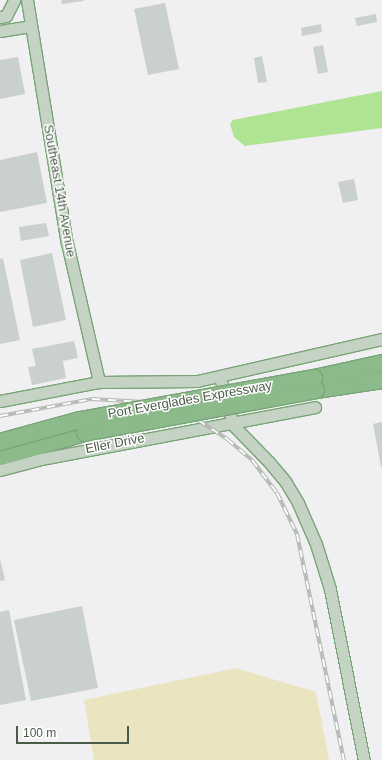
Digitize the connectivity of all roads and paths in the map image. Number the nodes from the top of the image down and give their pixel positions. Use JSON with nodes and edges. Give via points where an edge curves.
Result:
{"nodes":[{"id":1,"x":14,"y":0,"type":"edge"},
{"id":2,"x":27,"y":0,"type":"edge"},
{"id":3,"x":0,"y":17,"type":"edge"},
{"id":4,"x":31,"y":26,"type":"junction"},
{"id":5,"x":0,"y":31,"type":"edge"},
{"id":6,"x":382,"y":339,"type":"edge"},
{"id":7,"x":382,"y":363,"type":"edge"},
{"id":8,"x":220,"y":377,"type":"junction"},
{"id":9,"x":382,"y":380,"type":"edge"},
{"id":10,"x":99,"y":382,"type":"junction"},
{"id":11,"x":315,"y":384,"type":"junction"},
{"id":12,"x":0,"y":401,"type":"edge"},
{"id":13,"x":315,"y":406,"type":"dead end"},
{"id":14,"x":231,"y":422,"type":"junction"},
{"id":15,"x":0,"y":442,"type":"edge"},
{"id":16,"x":0,"y":457,"type":"edge"},
{"id":17,"x":0,"y":470,"type":"edge"},
{"id":18,"x":364,"y":760,"type":"edge"}],
"edges":[{"from":1,"to":3,"type":"street","via":[[6,16]]},
{"from":2,"to":4,"type":"street","name":"Southeast 14th Avenue"},
{"from":4,"to":5,"type":"street"},
{"from":4,"to":10,"type":"street","name":"Southeast 14th Avenue","via":[[68,244]]},
{"from":6,"to":8,"type":"street"},
{"from":7,"to":11,"type":"highway","name":"Port Everglades Expressway"},
{"from":8,"to":10,"type":"street","via":[[177,383]]},
{"from":8,"to":14,"type":"street"},
{"from":9,"to":11,"type":"highway","name":"Port Everglades Expressway"},
{"from":10,"to":12,"type":"street"},
{"from":11,"to":15,"type":"highway","name":"Port Everglades Expressway","bridge":true,"via":[[80,420]]},
{"from":11,"to":16,"type":"highway","name":"Port Everglades Expressway","bridge":true,"via":[[85,433]]},
{"from":13,"to":14,"type":"street","name":"Eller Drive"},
{"from":14,"to":17,"type":"street","name":"Eller Drive","via":[[36,460]]},
{"from":14,"to":18,"type":"street","via":[[285,481],[311,531],[330,589]]}]}
